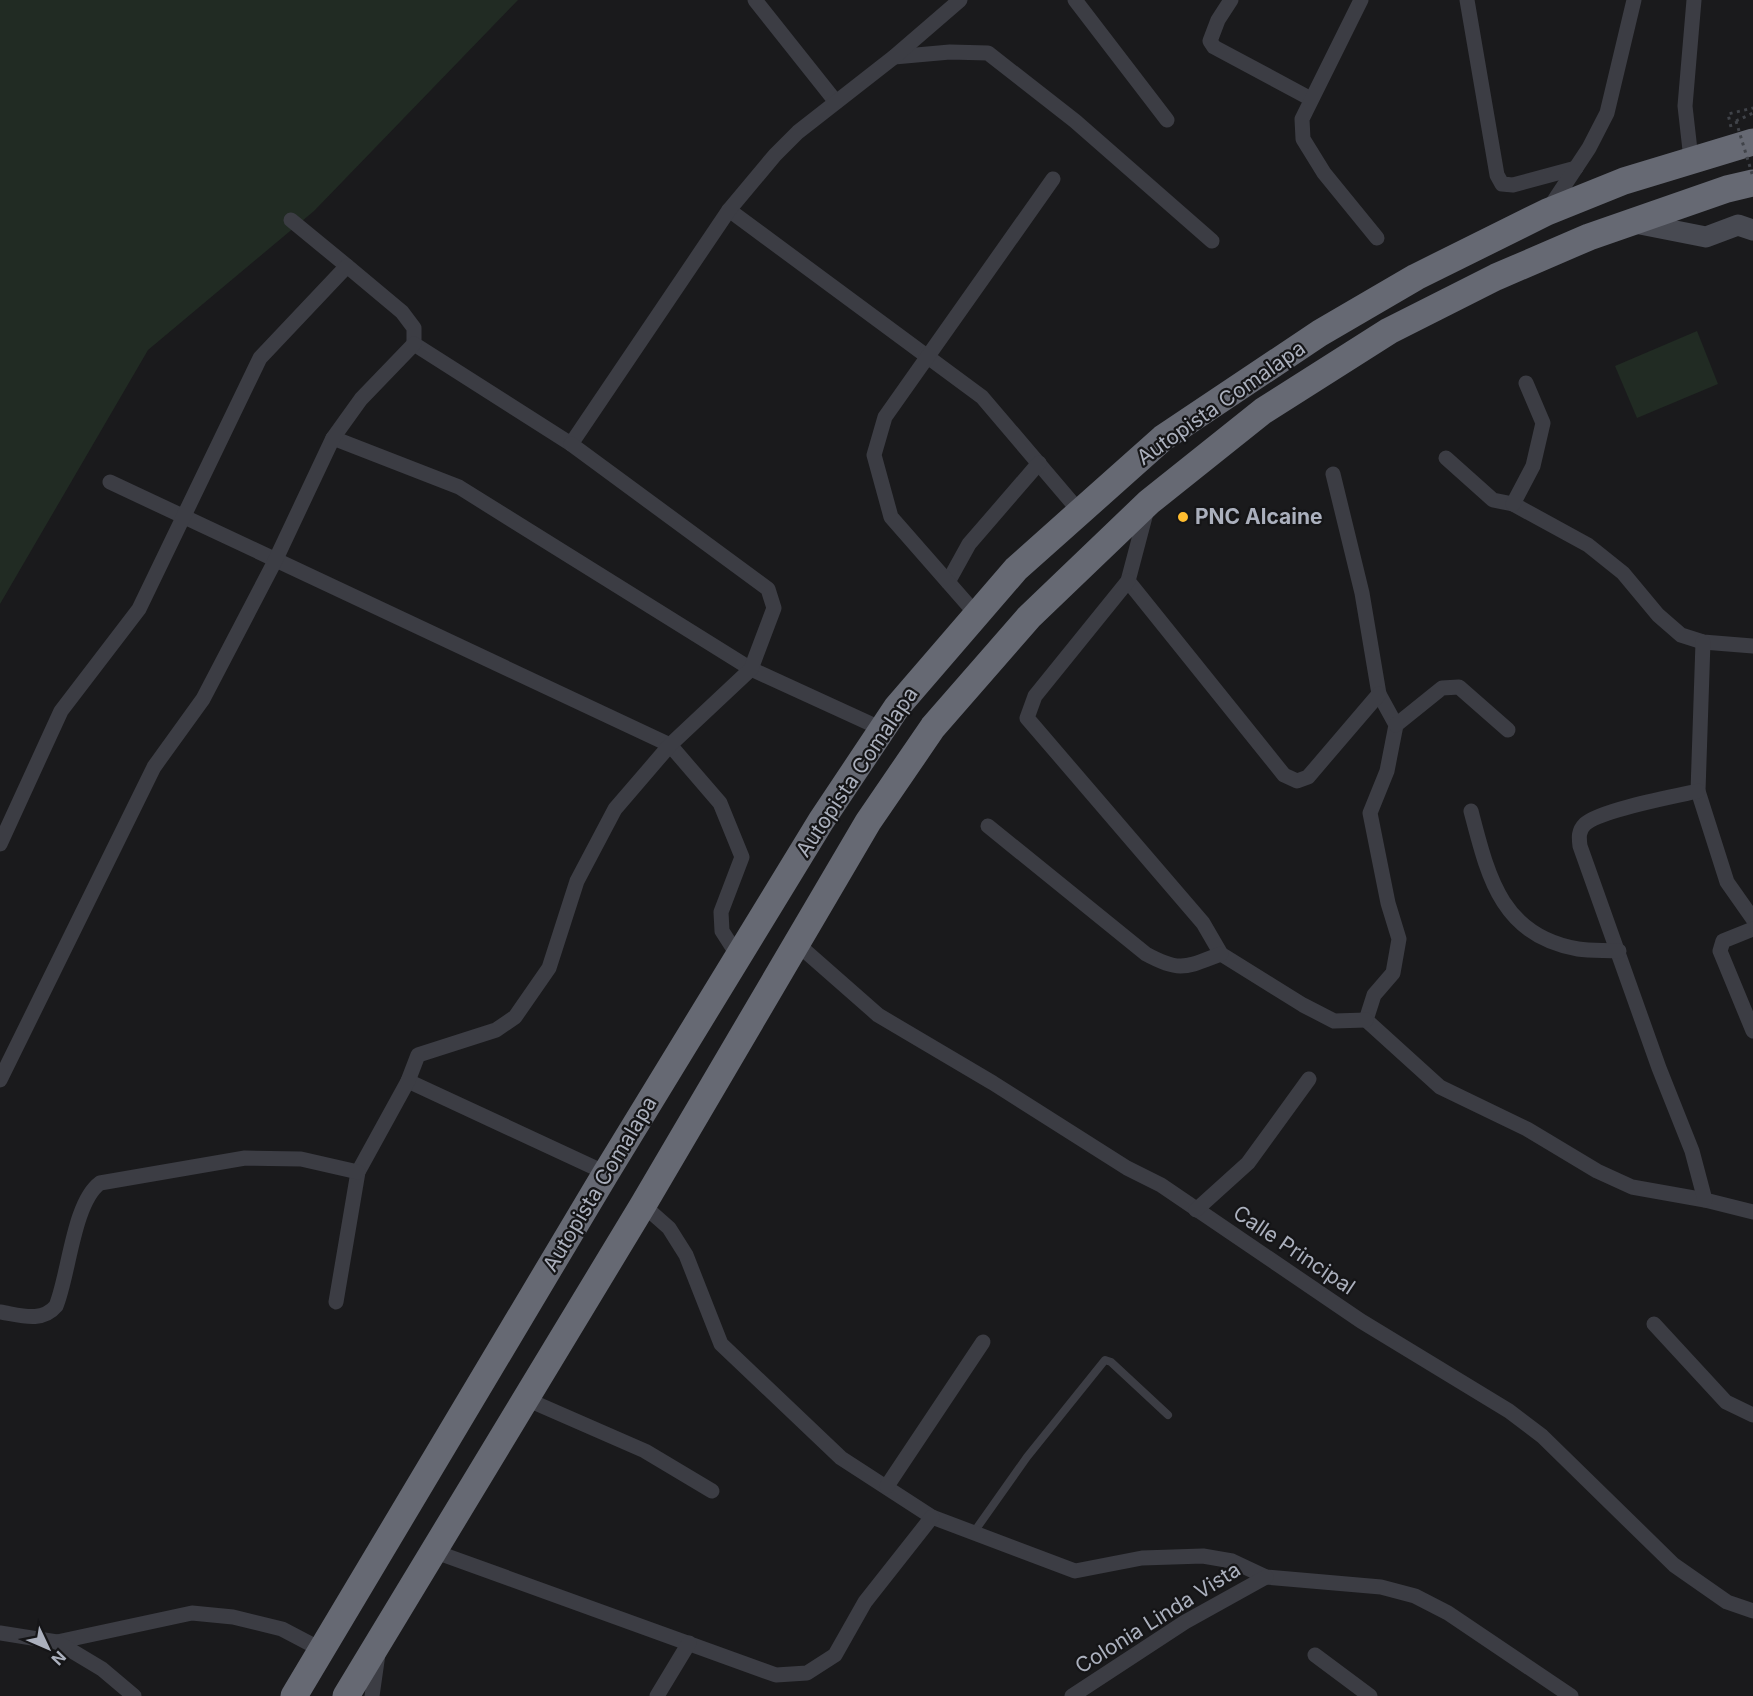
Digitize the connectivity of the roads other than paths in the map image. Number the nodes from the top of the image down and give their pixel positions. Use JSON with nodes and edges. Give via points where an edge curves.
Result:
{"nodes":[{"id":1,"x":755,"y":0,"type":"edge"},
{"id":2,"x":960,"y":0,"type":"edge"},
{"id":3,"x":1075,"y":0,"type":"edge"},
{"id":4,"x":1231,"y":0,"type":"edge"},
{"id":5,"x":1361,"y":0,"type":"edge"},
{"id":6,"x":1467,"y":0,"type":"edge"},
{"id":7,"x":1634,"y":0,"type":"edge"},
{"id":8,"x":1694,"y":0,"type":"edge"},
{"id":9,"x":894,"y":57,"type":"junction"},
{"id":10,"x":1311,"y":99,"type":"junction"},
{"id":11,"x":836,"y":102,"type":"junction"},
{"id":12,"x":1167,"y":120,"type":"dead end"},
{"id":13,"x":1753,"y":142,"type":"edge"},
{"id":14,"x":1691,"y":159,"type":"junction"},
{"id":15,"x":1576,"y":168,"type":"junction"},
{"id":16,"x":1053,"y":179,"type":"dead end"},
{"id":17,"x":1753,"y":183,"type":"edge"},
{"id":18,"x":729,"y":210,"type":"junction"},
{"id":19,"x":1547,"y":212,"type":"junction"},
{"id":20,"x":291,"y":220,"type":"dead end"},
{"id":21,"x":1630,"y":222,"type":"junction"},
{"id":22,"x":1753,"y":230,"type":"edge"},
{"id":23,"x":1377,"y":238,"type":"dead end"},
{"id":24,"x":1212,"y":241,"type":"dead end"},
{"id":25,"x":347,"y":266,"type":"junction"},
{"id":26,"x":414,"y":344,"type":"junction"},
{"id":27,"x":926,"y":357,"type":"junction"},
{"id":28,"x":1526,"y":383,"type":"dead end"},
{"id":29,"x":333,"y":438,"type":"junction"},
{"id":30,"x":571,"y":444,"type":"junction"},
{"id":31,"x":1446,"y":458,"type":"dead end"},
{"id":32,"x":1039,"y":463,"type":"junction"},
{"id":33,"x":1333,"y":474,"type":"dead end"},
{"id":34,"x":110,"y":482,"type":"dead end"},
{"id":35,"x":1149,"y":502,"type":"junction"},
{"id":36,"x":1513,"y":504,"type":"junction"},
{"id":37,"x":1080,"y":512,"type":"junction"},
{"id":38,"x":182,"y":514,"type":"junction"},
{"id":39,"x":275,"y":561,"type":"junction"},
{"id":40,"x":1128,"y":581,"type":"junction"},
{"id":41,"x":948,"y":582,"type":"junction"},
{"id":42,"x":976,"y":614,"type":"junction"},
{"id":43,"x":1703,"y":642,"type":"junction"},
{"id":44,"x":1753,"y":646,"type":"edge"},
{"id":45,"x":751,"y":669,"type":"junction"},
{"id":46,"x":1379,"y":694,"type":"junction"},
{"id":47,"x":1396,"y":725,"type":"junction"},
{"id":48,"x":882,"y":729,"type":"junction"},
{"id":49,"x":1508,"y":730,"type":"dead end"},
{"id":50,"x":670,"y":744,"type":"junction"},
{"id":51,"x":1698,"y":791,"type":"junction"},
{"id":52,"x":1471,"y":811,"type":"dead end"},
{"id":53,"x":988,"y":826,"type":"dead end"},
{"id":54,"x":0,"y":844,"type":"edge"},
{"id":55,"x":1753,"y":919,"type":"edge"},
{"id":56,"x":1753,"y":928,"type":"edge"},
{"id":57,"x":795,"y":942,"type":"junction"},
{"id":58,"x":1619,"y":951,"type":"junction"},
{"id":59,"x":1221,"y":954,"type":"junction"},
{"id":60,"x":738,"y":956,"type":"junction"},
{"id":61,"x":1366,"y":1020,"type":"junction"},
{"id":62,"x":1753,"y":1031,"type":"edge"},
{"id":63,"x":1309,"y":1079,"type":"dead end"},
{"id":64,"x":0,"y":1080,"type":"edge"},
{"id":65,"x":408,"y":1081,"type":"junction"},
{"id":66,"x":358,"y":1172,"type":"junction"},
{"id":67,"x":606,"y":1173,"type":"junction"},
{"id":68,"x":1706,"y":1200,"type":"junction"},
{"id":69,"x":643,"y":1205,"type":"junction"},
{"id":70,"x":1196,"y":1210,"type":"junction"},
{"id":71,"x":1753,"y":1212,"type":"edge"},
{"id":72,"x":336,"y":1302,"type":"dead end"},
{"id":73,"x":0,"y":1312,"type":"edge"},
{"id":74,"x":1654,"y":1324,"type":"dead end"},
{"id":75,"x":983,"y":1342,"type":"dead end"},
{"id":76,"x":526,"y":1399,"type":"junction"},
{"id":77,"x":1168,"y":1415,"type":"dead end"},
{"id":78,"x":1753,"y":1415,"type":"edge"},
{"id":79,"x":887,"y":1486,"type":"junction"},
{"id":80,"x":712,"y":1491,"type":"dead end"},
{"id":81,"x":932,"y":1517,"type":"junction"},
{"id":82,"x":974,"y":1533,"type":"junction"},
{"id":83,"x":433,"y":1551,"type":"junction"},
{"id":84,"x":1266,"y":1576,"type":"junction"},
{"id":85,"x":1753,"y":1611,"type":"edge"},
{"id":86,"x":0,"y":1633,"type":"edge"},
{"id":87,"x":57,"y":1642,"type":"junction"},
{"id":88,"x":379,"y":1642,"type":"junction"},
{"id":89,"x":689,"y":1643,"type":"junction"},
{"id":90,"x":322,"y":1650,"type":"junction"},
{"id":91,"x":1315,"y":1655,"type":"dead end"},
{"id":92,"x":134,"y":1696,"type":"edge"},
{"id":93,"x":294,"y":1696,"type":"edge"},
{"id":94,"x":346,"y":1696,"type":"edge"},
{"id":95,"x":372,"y":1696,"type":"edge"},
{"id":96,"x":657,"y":1696,"type":"edge"},
{"id":97,"x":1072,"y":1696,"type":"edge"},
{"id":98,"x":1370,"y":1696,"type":"edge"},
{"id":99,"x":1571,"y":1696,"type":"edge"}],
"edges":[{"from":1,"to":11,"type":"street"},
{"from":2,"to":9,"type":"street"},
{"from":3,"to":12,"type":"street"},
{"from":4,"to":10,"type":"street","via":[[1211,33],[1214,47]]},
{"from":5,"to":10,"type":"street"},
{"from":6,"to":15,"type":"street","via":[[1497,175],[1502,184],[1513,185]]},
{"from":7,"to":15,"type":"street","via":[[1607,113]]},
{"from":8,"to":14,"type":"street","via":[[1685,106]]},
{"from":9,"to":11,"type":"street"},
{"from":9,"to":24,"type":"street","via":[[988,53],[1076,121]]},
{"from":10,"to":23,"type":"street","via":[[1302,119],[1303,138],[1324,173]]},
{"from":11,"to":18,"type":"street","via":[[775,154]]},
{"from":13,"to":14,"type":"highway","name":"Autopista Comalapa"},
{"from":14,"to":19,"type":"highway","name":"Autopista Comalapa"},
{"from":15,"to":19,"type":"street"},
{"from":16,"to":27,"type":"street"},
{"from":17,"to":21,"type":"highway","name":"Autopista Comalapa"},
{"from":18,"to":27,"type":"street"},
{"from":18,"to":30,"type":"street"},
{"from":19,"to":37,"type":"highway","name":"Autopista Comalapa","via":[[1416,277],[1300,346],[1163,438]]},
{"from":20,"to":25,"type":"street"},
{"from":21,"to":22,"type":"street","via":[[1706,237],[1738,225]]},
{"from":21,"to":35,"type":"highway","name":"Autopista Comalapa","via":[[1496,277],[1389,331],[1263,411]]},
{"from":25,"to":26,"type":"street","via":[[402,312],[414,328]]},
{"from":25,"to":38,"type":"street","via":[[260,358]]},
{"from":26,"to":29,"type":"street","via":[[361,399]]},
{"from":26,"to":30,"type":"street"},
{"from":27,"to":32,"type":"street","via":[[982,397]]},
{"from":27,"to":41,"type":"street","via":[[885,417],[874,455],[891,517]]},
{"from":28,"to":36,"type":"street","via":[[1543,423],[1533,466]]},
{"from":29,"to":39,"type":"street"},
{"from":29,"to":45,"type":"street","via":[[459,487]]},
{"from":30,"to":45,"type":"street","via":[[768,589],[774,608]]},
{"from":31,"to":36,"type":"street","via":[[1493,500]]},
{"from":32,"to":37,"type":"street"},
{"from":32,"to":41,"type":"street","via":[[969,544]]},
{"from":33,"to":46,"type":"street","via":[[1362,593]]},
{"from":34,"to":38,"type":"street"},
{"from":35,"to":40,"type":"street"},
{"from":35,"to":57,"type":"highway","name":"Autopista Comalapa","via":[[1029,617],[933,727],[868,822]]},
{"from":36,"to":43,"type":"street","via":[[1588,545],[1623,573],[1658,615],[1681,635]]},
{"from":37,"to":42,"type":"highway","name":"Autopista Comalapa","via":[[1016,569]]},
{"from":38,"to":39,"type":"street"},
{"from":38,"to":54,"type":"street","via":[[139,609],[61,711]]},
{"from":39,"to":50,"type":"street"},
{"from":39,"to":64,"type":"street","via":[[203,699],[154,767]]},
{"from":40,"to":46,"type":"street","via":[[1284,775],[1297,781],[1308,777]]},
{"from":40,"to":59,"type":"street","via":[[1035,696],[1027,718],[1203,923]]},
{"from":41,"to":42,"type":"street"},
{"from":42,"to":48,"type":"highway","name":"Autopista Comalapa"},
{"from":43,"to":44,"type":"street"},
{"from":43,"to":51,"type":"street"},
{"from":45,"to":48,"type":"street"},
{"from":45,"to":50,"type":"street"},
{"from":46,"to":47,"type":"street"},
{"from":47,"to":49,"type":"street","via":[[1442,688],[1460,687]]},
{"from":47,"to":61,"type":"street","via":[[1387,771],[1370,813],[1399,939],[1393,973],[1374,995]]},
{"from":48,"to":60,"type":"highway","name":"Autopista Comalapa","via":[[820,821]]},
{"from":50,"to":60,"type":"street","via":[[720,803],[742,857],[721,912],[722,931]]},
{"from":50,"to":65,"type":"street","via":[[615,809],[578,881],[549,968],[515,1017],[496,1030],[418,1055]]},
{"from":51,"to":55,"type":"street","via":[[1727,882]]},
{"from":51,"to":58,"type":"street","via":[[1639,803],[1586,822],[1579,834]]},
{"from":52,"to":58,"type":"street","via":[[1488,876],[1502,903],[1520,924],[1549,941]]},
{"from":53,"to":59,"type":"street","via":[[1146,954],[1167,965],[1184,968]]},
{"from":56,"to":62,"type":"street","via":[[1723,941],[1720,951]]},
{"from":57,"to":69,"type":"highway","name":"Autopista Comalapa"},
{"from":57,"to":70,"type":"street","name":"Calle Principal","via":[[878,1015],[1161,1185]]},
{"from":58,"to":68,"type":"street"},
{"from":59,"to":61,"type":"street","via":[[1334,1021]]},
{"from":60,"to":67,"type":"highway","name":"Autopista Comalapa"},
{"from":61,"to":68,"type":"street","via":[[1440,1087],[1527,1129],[1597,1171],[1632,1187]]},
{"from":63,"to":70,"type":"street","via":[[1248,1163]]},
{"from":65,"to":66,"type":"street"},
{"from":65,"to":67,"type":"street"},
{"from":66,"to":72,"type":"street"},
{"from":66,"to":73,"type":"street","via":[[301,1159],[244,1158],[100,1183],[90,1194],[56,1306],[50,1314],[40,1317]]},
{"from":67,"to":90,"type":"highway","name":"Autopista Comalapa"},
{"from":68,"to":71,"type":"street"},
{"from":69,"to":76,"type":"highway","name":"Autopista Comalapa"},
{"from":69,"to":79,"type":"street","via":[[669,1228],[686,1255],[721,1344],[841,1458]]},
{"from":70,"to":85,"type":"street","name":"Calle Principal","via":[[1361,1321],[1509,1411],[1542,1436],[1674,1565],[1727,1602]]},
{"from":74,"to":78,"type":"street","via":[[1726,1402]]},
{"from":75,"to":79,"type":"street"},
{"from":76,"to":80,"type":"street","via":[[645,1451]]},
{"from":76,"to":83,"type":"highway","name":"Autopista Comalapa"},
{"from":77,"to":82,"type":"lane","via":[[1111,1362],[1104,1360],[1027,1457]]},
{"from":79,"to":81,"type":"street"},
{"from":81,"to":82,"type":"street"},
{"from":81,"to":89,"type":"street","via":[[865,1602],[835,1655],[807,1673],[776,1675]]},
{"from":82,"to":84,"type":"street","via":[[1076,1571],[1142,1558],[1203,1556],[1232,1561]]},
{"from":83,"to":88,"type":"highway","name":"Autopista Comalapa"},
{"from":83,"to":89,"type":"street"},
{"from":84,"to":97,"type":"street","name":"Colonia Linda Vista","via":[[1185,1622]]},
{"from":84,"to":99,"type":"street","via":[[1381,1587],[1415,1596],[1448,1613]]},
{"from":86,"to":87,"type":"street"},
{"from":87,"to":90,"type":"street","via":[[192,1613],[233,1617],[282,1629]]},
{"from":87,"to":92,"type":"street","via":[[102,1669]]},
{"from":88,"to":94,"type":"highway","name":"Autopista Comalapa"},
{"from":88,"to":95,"type":"street"},
{"from":89,"to":96,"type":"street"},
{"from":90,"to":93,"type":"highway","name":"Autopista Comalapa"},
{"from":91,"to":98,"type":"street"}]}
